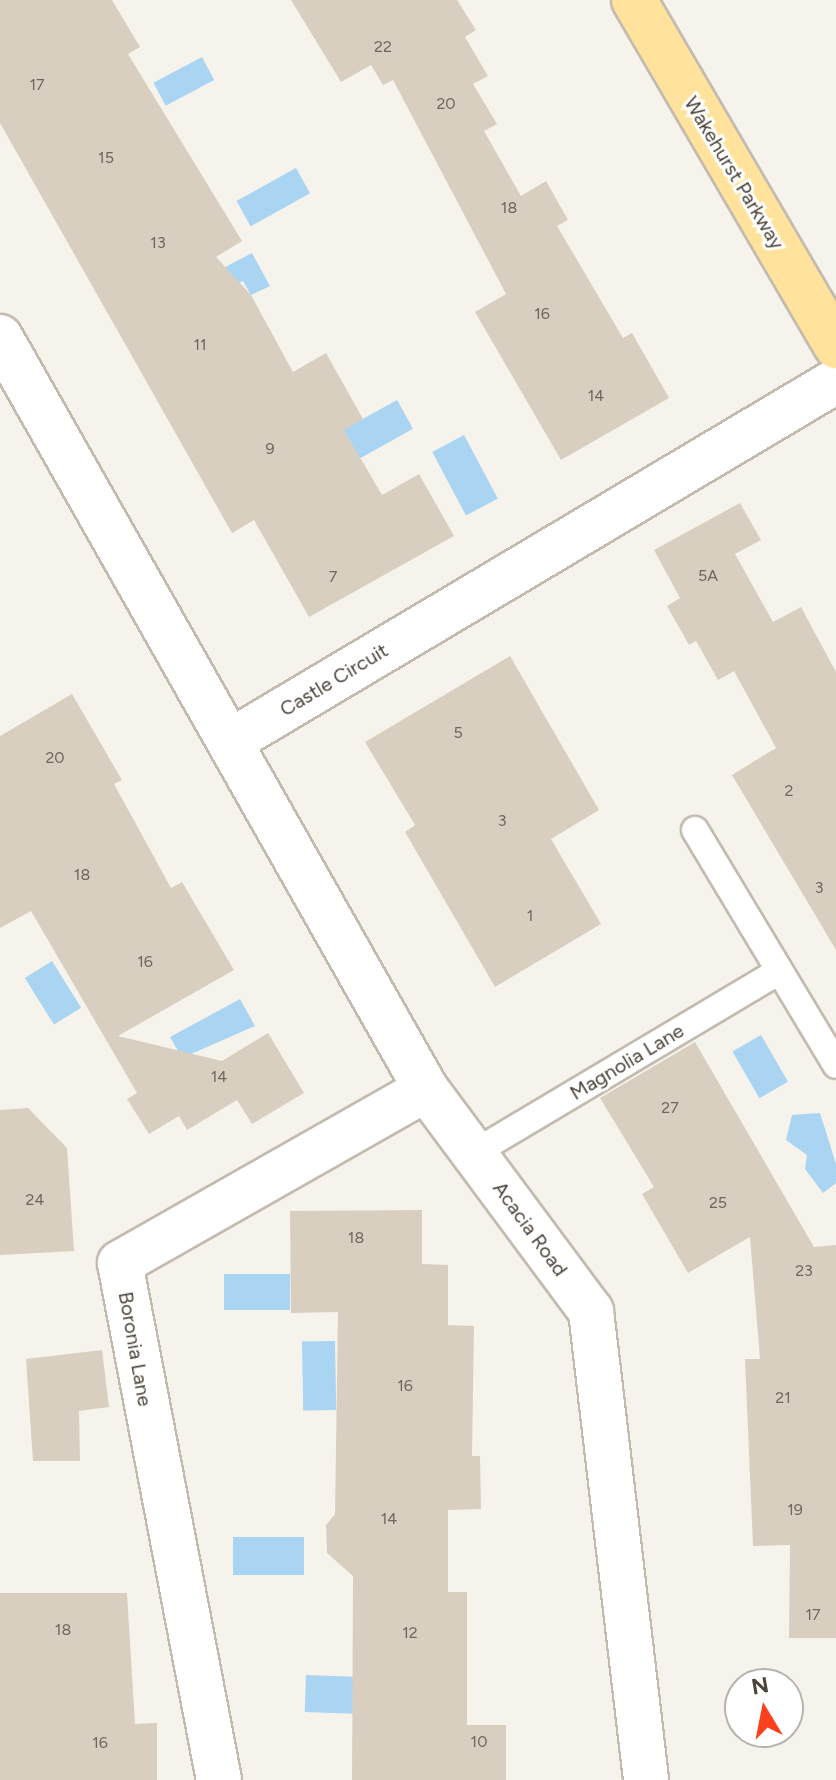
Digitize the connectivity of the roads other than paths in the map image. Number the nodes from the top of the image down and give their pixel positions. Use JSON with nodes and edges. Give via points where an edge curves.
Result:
{"nodes":[{"id":1,"x":634,"y":0,"type":"edge"},
{"id":2,"x":0,"y":337,"type":"edge"},
{"id":3,"x":836,"y":346,"type":"edge"},
{"id":4,"x":836,"y":381,"type":"edge"},
{"id":5,"x":231,"y":741,"type":"junction"},
{"id":6,"x":695,"y":830,"type":"dead end"},
{"id":7,"x":779,"y":971,"type":"junction"},
{"id":8,"x":836,"y":1065,"type":"edge"},
{"id":9,"x":426,"y":1089,"type":"junction"},
{"id":10,"x":474,"y":1153,"type":"junction"},
{"id":11,"x":219,"y":1780,"type":"edge"},
{"id":12,"x":646,"y":1780,"type":"edge"}],
"edges":[{"from":1,"to":3,"type":"main road","name":"Wakehurst Parkway"},
{"from":2,"to":5,"type":"street"},
{"from":4,"to":5,"type":"street","name":"Castle Circuit"},
{"from":5,"to":9,"type":"street","name":"Acacia Road"},
{"from":6,"to":7,"type":"lane"},
{"from":7,"to":8,"type":"lane"},
{"from":7,"to":10,"type":"lane","name":"Magnolia Lane"},
{"from":9,"to":10,"type":"street","name":"Acacia Road"},
{"from":9,"to":11,"type":"street","name":"Boronia Lane","via":[[120,1263]]},
{"from":10,"to":12,"type":"street","name":"Acacia Road","via":[[591,1311]]}]}
